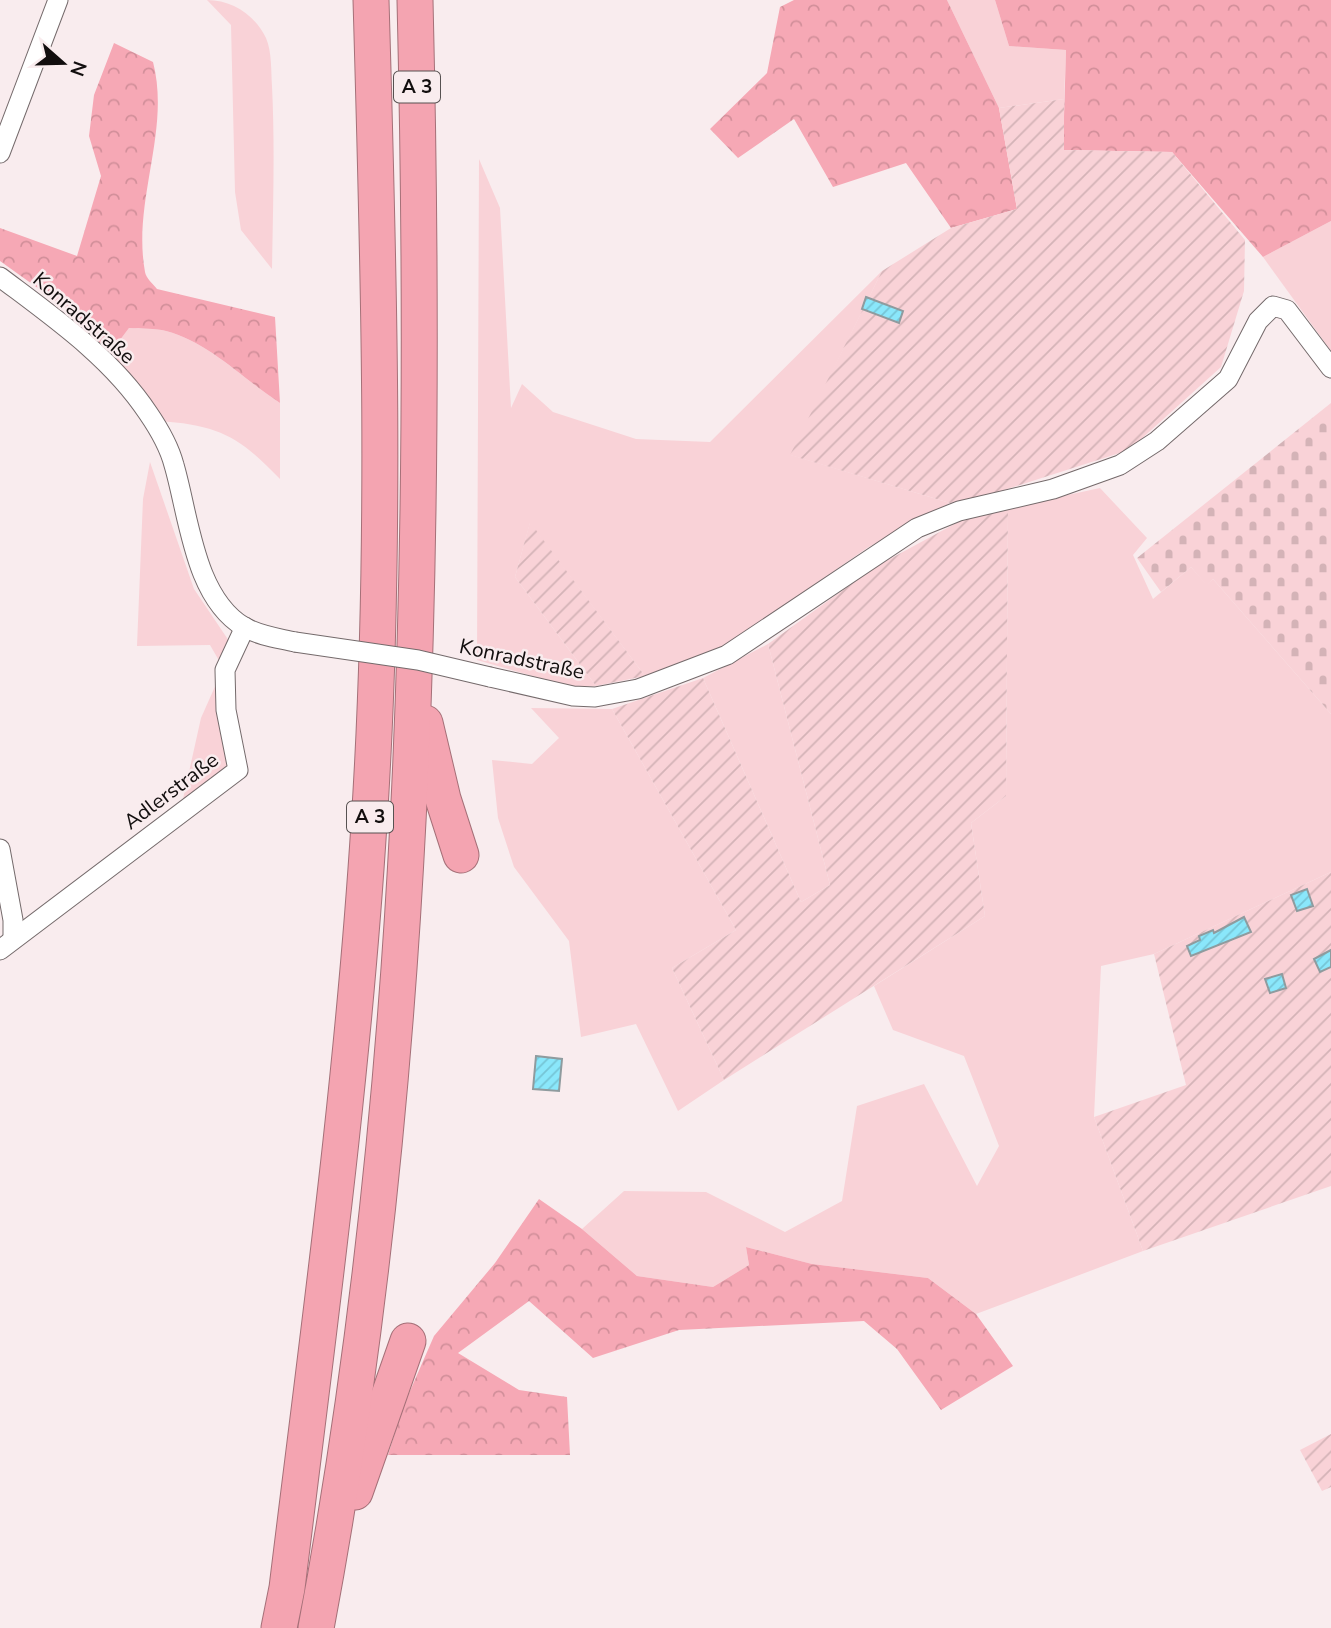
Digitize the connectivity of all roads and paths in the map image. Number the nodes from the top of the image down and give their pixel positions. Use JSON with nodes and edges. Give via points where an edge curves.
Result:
{"nodes":[{"id":1,"x":58,"y":0,"type":"edge"},
{"id":2,"x":371,"y":0,"type":"edge"},
{"id":3,"x":415,"y":0,"type":"edge"},
{"id":4,"x":7,"y":114,"type":"edge"},
{"id":5,"x":0,"y":153,"type":"edge"},
{"id":6,"x":0,"y":277,"type":"edge"},
{"id":7,"x":1331,"y":368,"type":"edge"},
{"id":8,"x":245,"y":627,"type":"junction"},
{"id":9,"x":415,"y":679,"type":"junction"},
{"id":10,"x":0,"y":849,"type":"edge"},
{"id":11,"x":461,"y":855,"type":"dead end"},
{"id":12,"x":6,"y":944,"type":"edge"},
{"id":13,"x":408,"y":1341,"type":"dead end"},
{"id":14,"x":325,"y":1581,"type":"junction"},
{"id":15,"x":279,"y":1628,"type":"edge"},
{"id":16,"x":316,"y":1628,"type":"edge"}],
"edges":[{"from":1,"to":4,"type":"street"},
{"from":2,"to":15,"type":"highway","number":"A 3","via":[[380,326],[370,823],[349,1088]]},
{"from":3,"to":9,"type":"highway","number":"A 3","via":[[419,173]]},
{"from":4,"to":5,"type":"street"},
{"from":6,"to":8,"type":"street","name":"Konradstraße","via":[[104,361],[146,410],[173,462],[204,574],[218,602]]},
{"from":7,"to":8,"type":"street","name":"Konradstraße","bridge":true,"via":[[1287,310],[1273,306],[1258,321],[1228,379],[1157,441],[1120,465],[1053,489],[959,511],[917,528],[727,655],[638,689],[573,696],[418,660],[295,642]]},
{"from":8,"to":12,"type":"street","name":"Adlerstraße","via":[[225,670],[226,710],[238,770]]},
{"from":9,"to":11,"type":"highway"},
{"from":9,"to":14,"type":"highway","number":"A 3","via":[[407,866],[388,1092],[369,1275]]},
{"from":10,"to":12,"type":"street","name":"Adlerstraße","via":[[13,920]]},
{"from":13,"to":14,"type":"highway"},
{"from":14,"to":16,"type":"highway","number":"A 3"}]}
